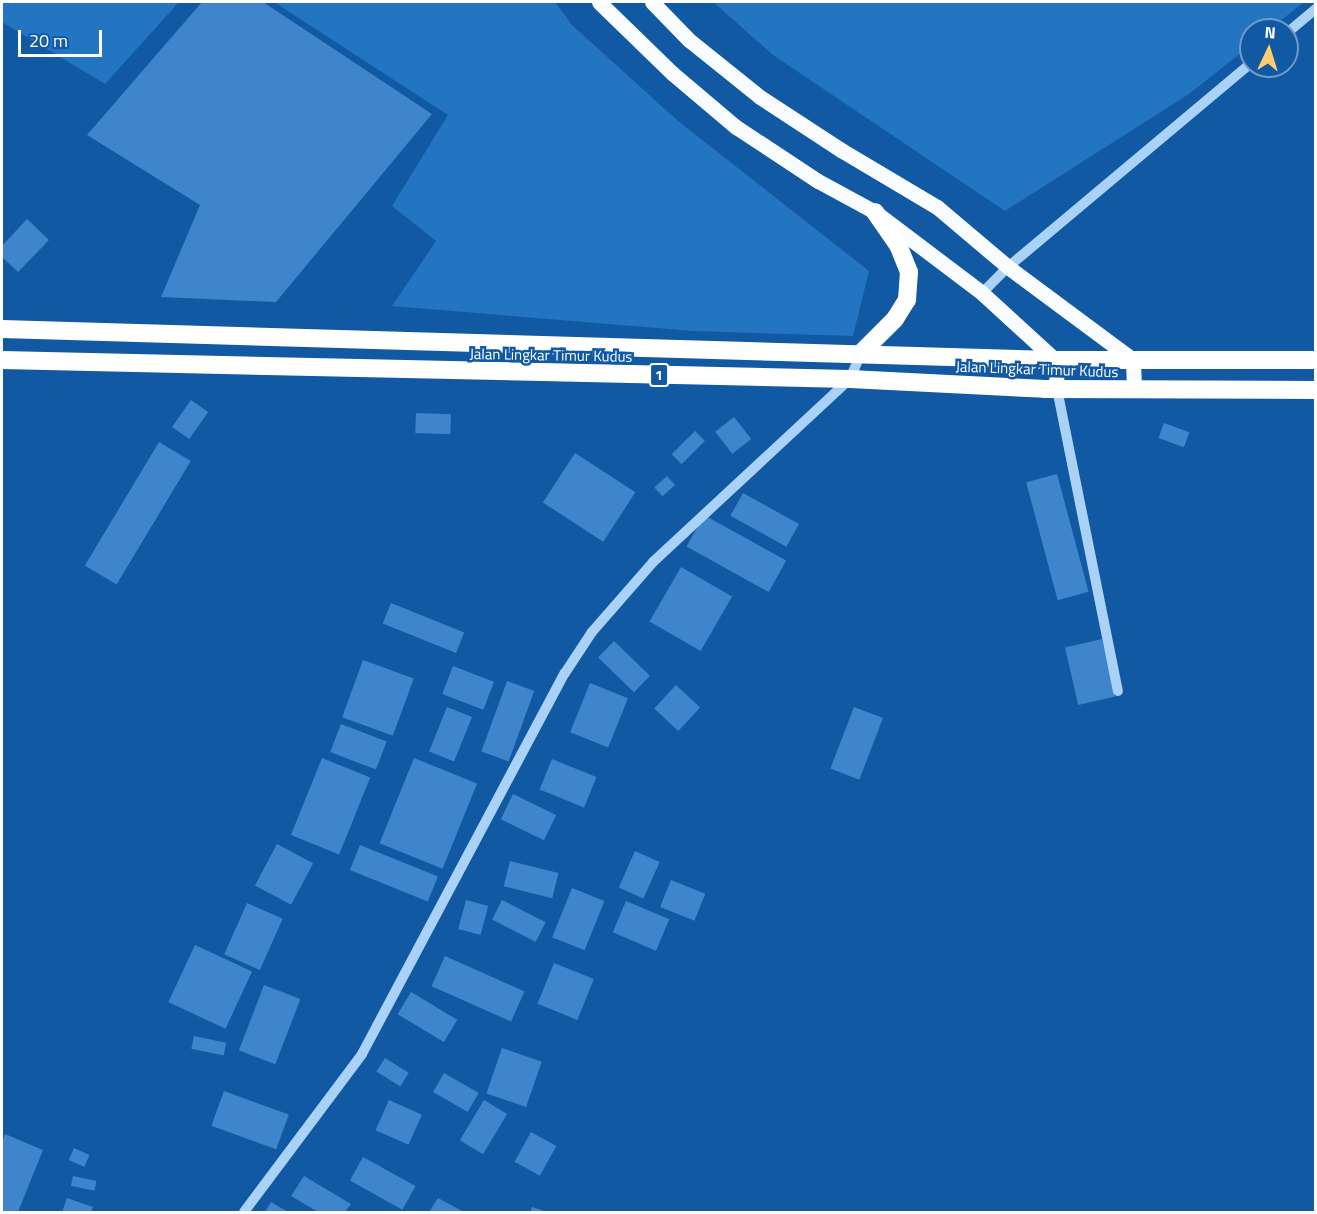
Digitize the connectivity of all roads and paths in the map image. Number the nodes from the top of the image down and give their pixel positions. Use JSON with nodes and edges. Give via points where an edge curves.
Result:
{"nodes":[{"id":1,"x":599,"y":2,"type":"edge"},
{"id":2,"x":652,"y":2,"type":"edge"},
{"id":3,"x":1316,"y":9,"type":"edge"},
{"id":4,"x":1299,"y":23,"type":"edge"},
{"id":5,"x":1239,"y":73,"type":"edge"},
{"id":6,"x":875,"y":212,"type":"junction"},
{"id":7,"x":1008,"y":267,"type":"junction"},
{"id":8,"x":982,"y":293,"type":"junction"},
{"id":9,"x":2,"y":329,"type":"edge"},
{"id":10,"x":861,"y":353,"type":"junction"},
{"id":11,"x":2,"y":360,"type":"edge"},
{"id":12,"x":1055,"y":360,"type":"junction"},
{"id":13,"x":1133,"y":360,"type":"junction"},
{"id":14,"x":1316,"y":360,"type":"edge"},
{"id":15,"x":850,"y":379,"type":"junction"},
{"id":16,"x":1057,"y":389,"type":"junction"},
{"id":17,"x":1134,"y":390,"type":"junction"},
{"id":18,"x":1316,"y":390,"type":"edge"},
{"id":19,"x":1118,"y":691,"type":"dead end"},
{"id":20,"x":244,"y":1212,"type":"edge"}],
"edges":[{"from":1,"to":6,"type":"main road","via":[[672,73],[736,127],[818,181]]},
{"from":2,"to":7,"type":"main road","via":[[689,40],[760,97],[937,207]]},
{"from":3,"to":4,"type":"street"},
{"from":5,"to":7,"type":"street"},
{"from":6,"to":8,"type":"main road"},
{"from":6,"to":10,"type":"highway","via":[[898,245],[909,272],[907,300],[895,319]]},
{"from":7,"to":8,"type":"street"},
{"from":7,"to":13,"type":"main road"},
{"from":8,"to":12,"type":"main road"},
{"from":9,"to":10,"type":"highway","name":"Jalan Lingkar Timur Kudus","number":"1"},
{"from":10,"to":12,"type":"highway","name":"Jalan Lingkar Timur Kudus","number":"1"},
{"from":10,"to":15,"type":"street"},
{"from":11,"to":15,"type":"highway","name":"Jalan Lingkar Timur Kudus","number":"1"},
{"from":12,"to":13,"type":"highway","name":"Jalan Lingkar Timur Kudus","number":"1"},
{"from":12,"to":16,"type":"main road"},
{"from":13,"to":14,"type":"highway","name":"Jalan Lingkar Timur Kudus","number":"1"},
{"from":13,"to":17,"type":"main road"},
{"from":15,"to":16,"type":"highway","name":"Jalan Lingkar Timur Kudus","number":"1"},
{"from":15,"to":20,"type":"street","via":[[652,562],[592,632],[565,673],[362,1054]]},
{"from":16,"to":17,"type":"highway","name":"Jalan Lingkar Timur Kudus","number":"1"},
{"from":16,"to":19,"type":"street"},
{"from":17,"to":18,"type":"highway","name":"Jalan Lingkar Timur Kudus","number":"1"}]}
